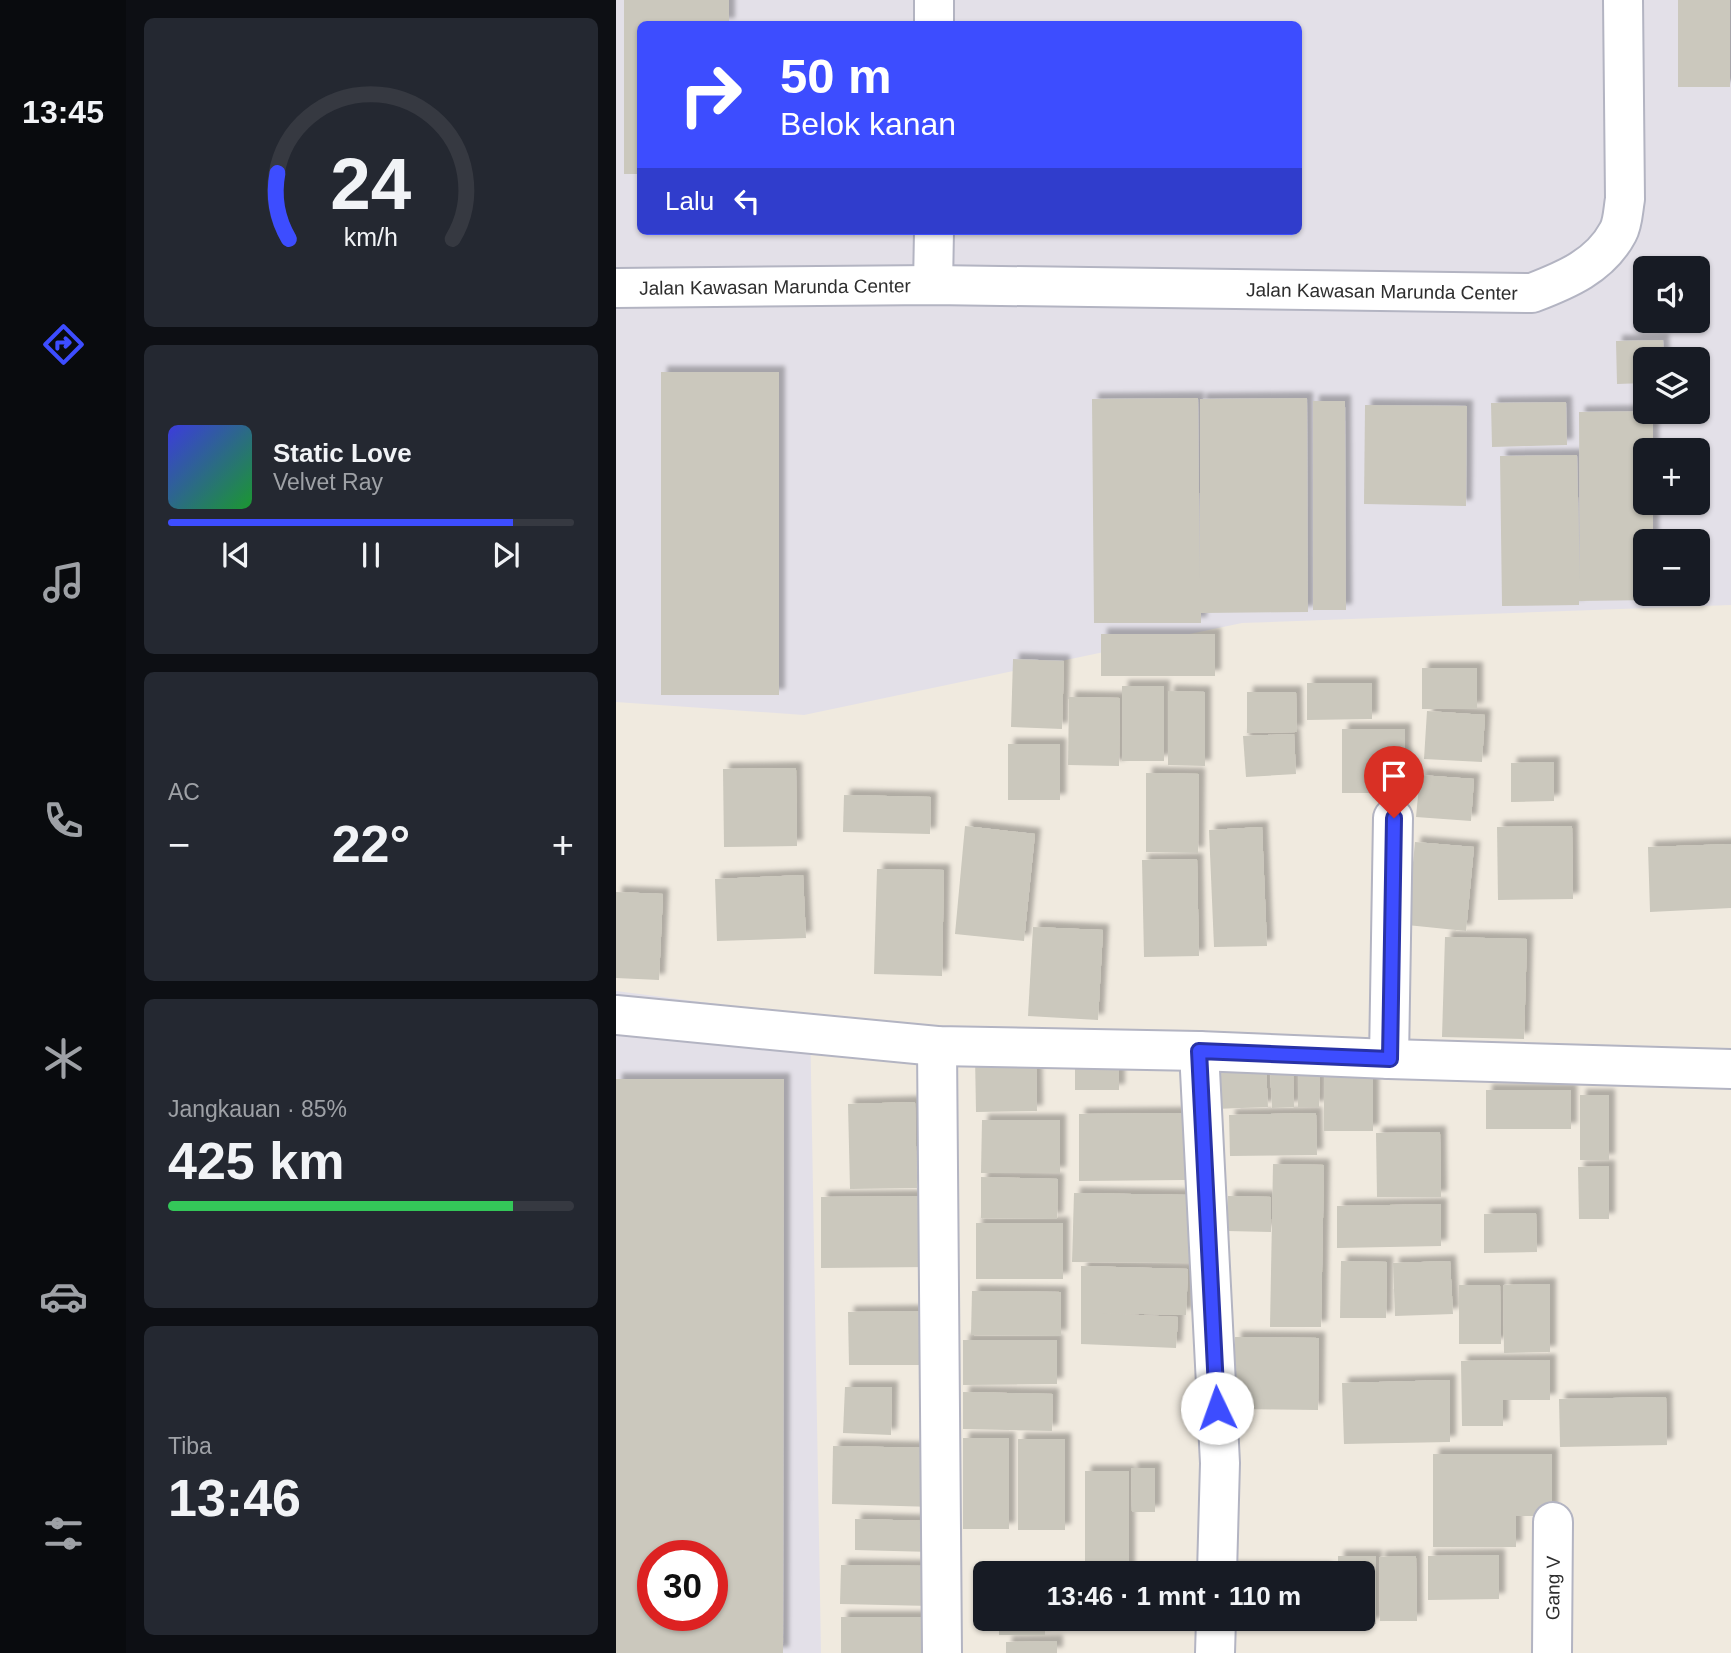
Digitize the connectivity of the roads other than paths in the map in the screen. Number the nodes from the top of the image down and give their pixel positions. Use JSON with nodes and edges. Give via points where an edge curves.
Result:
{"nodes":[{"id":1,"x":934,"y":0,"type":"edge"},
{"id":2,"x":1623,"y":0,"type":"edge"},
{"id":3,"x":934,"y":21,"type":"edge"},
{"id":4,"x":933,"y":235,"type":"edge"},
{"id":5,"x":933,"y":285,"type":"junction"},
{"id":6,"x":616,"y":288,"type":"edge"},
{"id":7,"x":1394,"y":818,"type":"dead end"},
{"id":8,"x":616,"y":1015,"type":"edge"},
{"id":9,"x":937,"y":1046,"type":"junction"},
{"id":10,"x":1199,"y":1051,"type":"junction"},
{"id":11,"x":1390,"y":1059,"type":"junction"},
{"id":12,"x":1731,"y":1069,"type":"edge"},
{"id":13,"x":1553,"y":1522,"type":"dead end"},
{"id":14,"x":1217,"y":1561,"type":"edge"},
{"id":15,"x":1216,"y":1631,"type":"edge"},
{"id":16,"x":942,"y":1653,"type":"edge"},
{"id":17,"x":1215,"y":1653,"type":"edge"},
{"id":18,"x":1552,"y":1653,"type":"edge"}],
"edges":[{"from":1,"to":3,"type":"street"},
{"from":2,"to":5,"type":"street","name":"Jalan Kawasan Marunda Center","via":[[1625,200],[1619,230],[1604,253],[1572,278],[1532,293]]},
{"from":4,"to":5,"type":"street","name":"Jalan Kawasan Marunda Center"},
{"from":5,"to":6,"type":"street","name":"Jalan Kawasan Marunda Center"},
{"from":7,"to":11,"type":"street"},
{"from":8,"to":9,"type":"street"},
{"from":9,"to":10,"type":"street"},
{"from":9,"to":16,"type":"street"},
{"from":10,"to":11,"type":"street"},
{"from":10,"to":14,"type":"street","via":[[1220,1463]]},
{"from":11,"to":12,"type":"street"},
{"from":13,"to":18,"type":"street","name":"Gang V"},
{"from":15,"to":17,"type":"street"}]}
